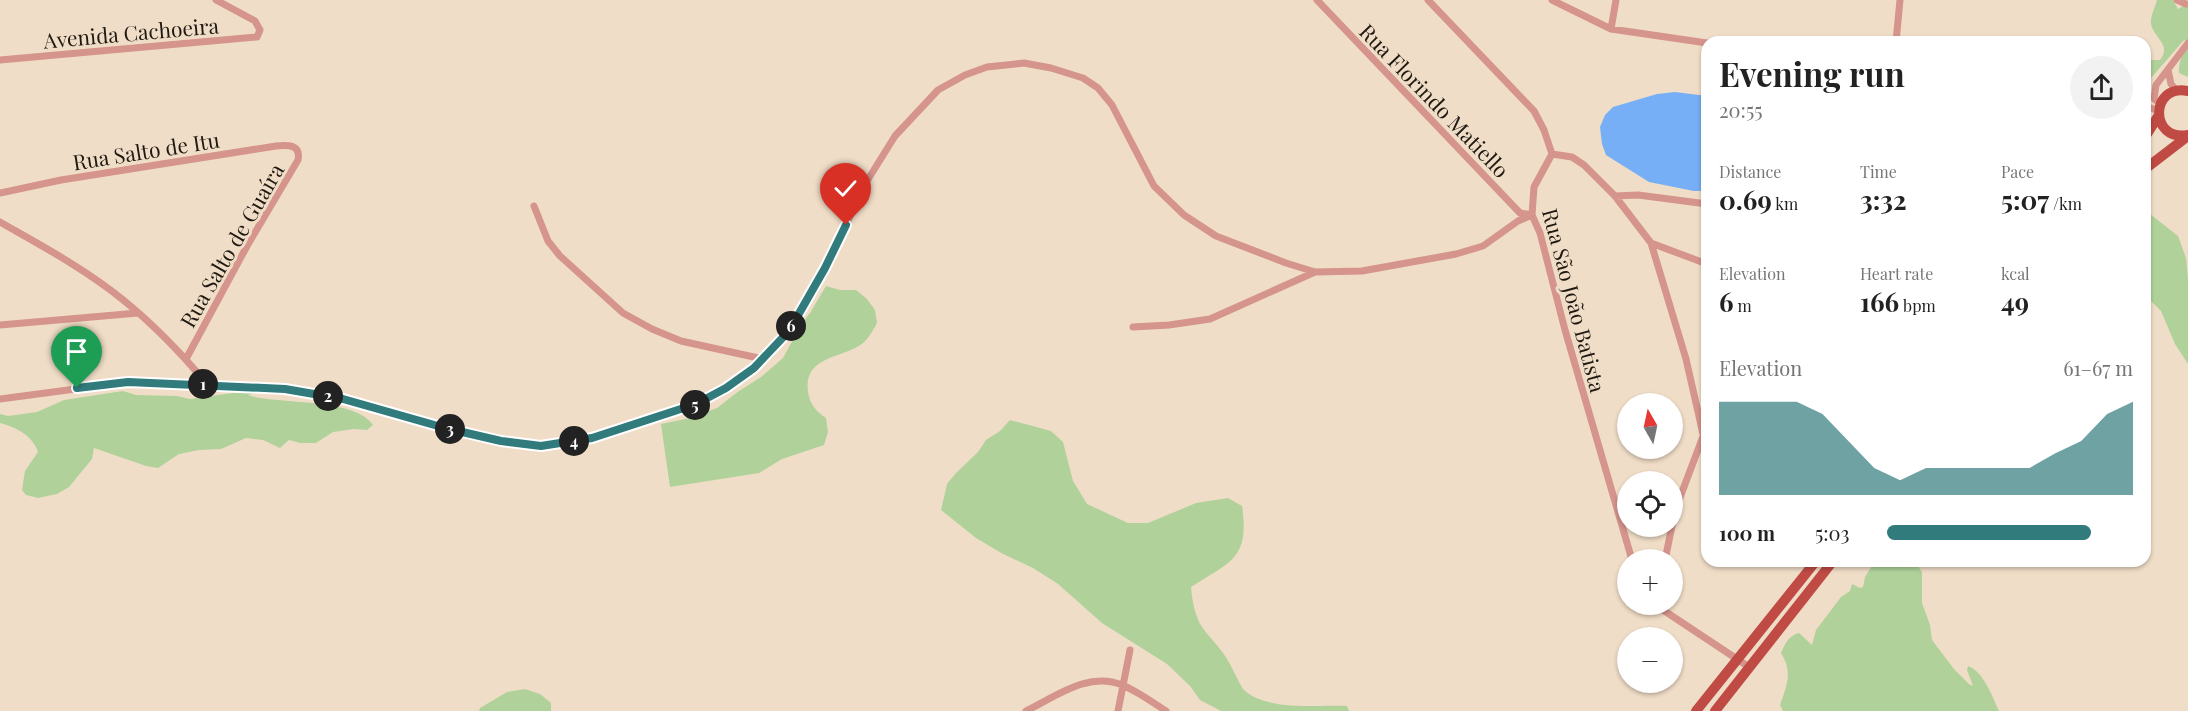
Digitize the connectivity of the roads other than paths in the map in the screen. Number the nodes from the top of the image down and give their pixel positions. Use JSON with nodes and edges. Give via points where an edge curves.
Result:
{"nodes":[{"id":1,"x":216,"y":0,"type":"edge"},
{"id":2,"x":1317,"y":0,"type":"edge"},
{"id":3,"x":1428,"y":0,"type":"edge"},
{"id":4,"x":1552,"y":0,"type":"edge"},
{"id":5,"x":1616,"y":0,"type":"edge"},
{"id":6,"x":1900,"y":0,"type":"edge"},
{"id":7,"x":2177,"y":0,"type":"edge"},
{"id":8,"x":2187,"y":4,"type":"edge"},
{"id":9,"x":1611,"y":29,"type":"junction"},
{"id":10,"x":1897,"y":36,"type":"edge"},
{"id":11,"x":1701,"y":42,"type":"edge"},
{"id":12,"x":2188,"y":44,"type":"edge"},
{"id":13,"x":0,"y":60,"type":"edge"},
{"id":14,"x":2168,"y":70,"type":"junction"},
{"id":15,"x":2184,"y":89,"type":"edge"},
{"id":16,"x":2151,"y":108,"type":"edge"},
{"id":17,"x":2159,"y":110,"type":"junction"},
{"id":18,"x":2151,"y":125,"type":"edge"},
{"id":19,"x":2188,"y":136,"type":"edge"},
{"id":20,"x":296,"y":148,"type":"joint"},
{"id":21,"x":1552,"y":154,"type":"junction"},
{"id":22,"x":2151,"y":164,"type":"edge"},
{"id":23,"x":0,"y":194,"type":"edge"},
{"id":24,"x":1615,"y":196,"type":"junction"},
{"id":25,"x":1701,"y":203,"type":"edge"},
{"id":26,"x":534,"y":206,"type":"dead end"},
{"id":27,"x":1532,"y":215,"type":"junction"},
{"id":28,"x":0,"y":222,"type":"edge"},
{"id":29,"x":1651,"y":243,"type":"junction"},
{"id":30,"x":1701,"y":262,"type":"edge"},
{"id":31,"x":1315,"y":272,"type":"junction"},
{"id":32,"x":138,"y":314,"type":"junction"},
{"id":33,"x":0,"y":325,"type":"edge"},
{"id":34,"x":1133,"y":327,"type":"dead end"},
{"id":35,"x":186,"y":358,"type":"junction"},
{"id":36,"x":763,"y":359,"type":"junction"},
{"id":37,"x":207,"y":384,"type":"junction"},
{"id":38,"x":0,"y":399,"type":"edge"},
{"id":39,"x":1701,"y":425,"type":"edge"},
{"id":40,"x":1701,"y":440,"type":"edge"},
{"id":41,"x":1683,"y":489,"type":"edge"},
{"id":42,"x":1629,"y":549,"type":"edge"},
{"id":43,"x":1811,"y":567,"type":"edge"},
{"id":44,"x":1828,"y":567,"type":"edge"},
{"id":45,"x":1670,"y":615,"type":"edge"},
{"id":46,"x":1130,"y":650,"type":"dead end"},
{"id":47,"x":1735,"y":659,"type":"junction"},
{"id":48,"x":1749,"y":667,"type":"junction"},
{"id":49,"x":1123,"y":685,"type":"junction"},
{"id":50,"x":1037,"y":708,"type":"edge"},
{"id":51,"x":1026,"y":711,"type":"edge"},
{"id":52,"x":1118,"y":711,"type":"edge"},
{"id":53,"x":1166,"y":711,"type":"edge"},
{"id":54,"x":1696,"y":711,"type":"edge"},
{"id":55,"x":1715,"y":711,"type":"edge"}],
"edges":[{"from":1,"to":13,"type":"street","name":"Avenida Cachoeira","via":[[255,21],[260,30],[257,37]]},
{"from":2,"to":27,"type":"street","name":"Rua Florindo Matiello","via":[[1520,213]]},
{"from":3,"to":21,"type":"street","via":[[1534,111]]},
{"from":4,"to":9,"type":"street"},
{"from":5,"to":9,"type":"street"},
{"from":6,"to":10,"type":"street"},
{"from":7,"to":8,"type":"street"},
{"from":9,"to":11,"type":"street"},
{"from":12,"to":14,"type":"street"},
{"from":14,"to":15,"type":"street","via":[[2170,84]]},
{"from":14,"to":17,"type":"street","via":[[2154,90]]},
{"from":15,"to":17,"type":"main road","via":[[2170,93]]},
{"from":16,"to":17,"type":"street"},
{"from":17,"to":18,"type":"main road"},
{"from":17,"to":19,"type":"main road","via":[[2166,130]]},
{"from":19,"to":22,"type":"main road"},
{"from":20,"to":23,"type":"street","name":"Rua Salto de Itu","via":[[276,146],[61,180]]},
{"from":20,"to":35,"type":"street","name":"Rua Salto de Guaíra","via":[[298,160]]},
{"from":21,"to":24,"type":"street","via":[[1572,157],[1584,165]]},
{"from":21,"to":27,"type":"street","name":"Rua São João Batista","via":[[1534,187]]},
{"from":24,"to":25,"type":"street"},
{"from":24,"to":29,"type":"street"},
{"from":26,"to":36,"type":"street","via":[[548,241],[560,256],[623,313],[681,341]]},
{"from":27,"to":31,"type":"street","via":[[1483,246],[1456,254],[1362,271]]},
{"from":27,"to":42,"type":"street","name":"Rua São João Batista"},
{"from":28,"to":32,"type":"street","via":[[102,284]]},
{"from":29,"to":30,"type":"street"},
{"from":29,"to":39,"type":"street","via":[[1686,359]]},
{"from":31,"to":34,"type":"street","via":[[1210,319]]},
{"from":31,"to":36,"type":"street","via":[[1216,236],[1184,215],[1154,186],[1112,105],[1098,87],[1083,78],[1024,63],[987,67],[938,90],[895,136],[789,331]]},
{"from":32,"to":33,"type":"street"},
{"from":32,"to":35,"type":"street"},
{"from":35,"to":37,"type":"street"},
{"from":36,"to":37,"type":"street","via":[[726,388],[696,404],[592,438],[541,446],[445,428],[343,399],[285,389]]},
{"from":37,"to":38,"type":"street","via":[[128,382]]},
{"from":40,"to":41,"type":"street"},
{"from":43,"to":47,"type":"main road"},
{"from":44,"to":48,"type":"main road"},
{"from":45,"to":47,"type":"street"},
{"from":46,"to":49,"type":"street"},
{"from":47,"to":48,"type":"street"},
{"from":47,"to":54,"type":"main road"},
{"from":48,"to":55,"type":"main road"},
{"from":49,"to":50,"type":"street","via":[[1089,682]]},
{"from":49,"to":52,"type":"street"},
{"from":49,"to":53,"type":"street"},
{"from":50,"to":51,"type":"street"}]}
